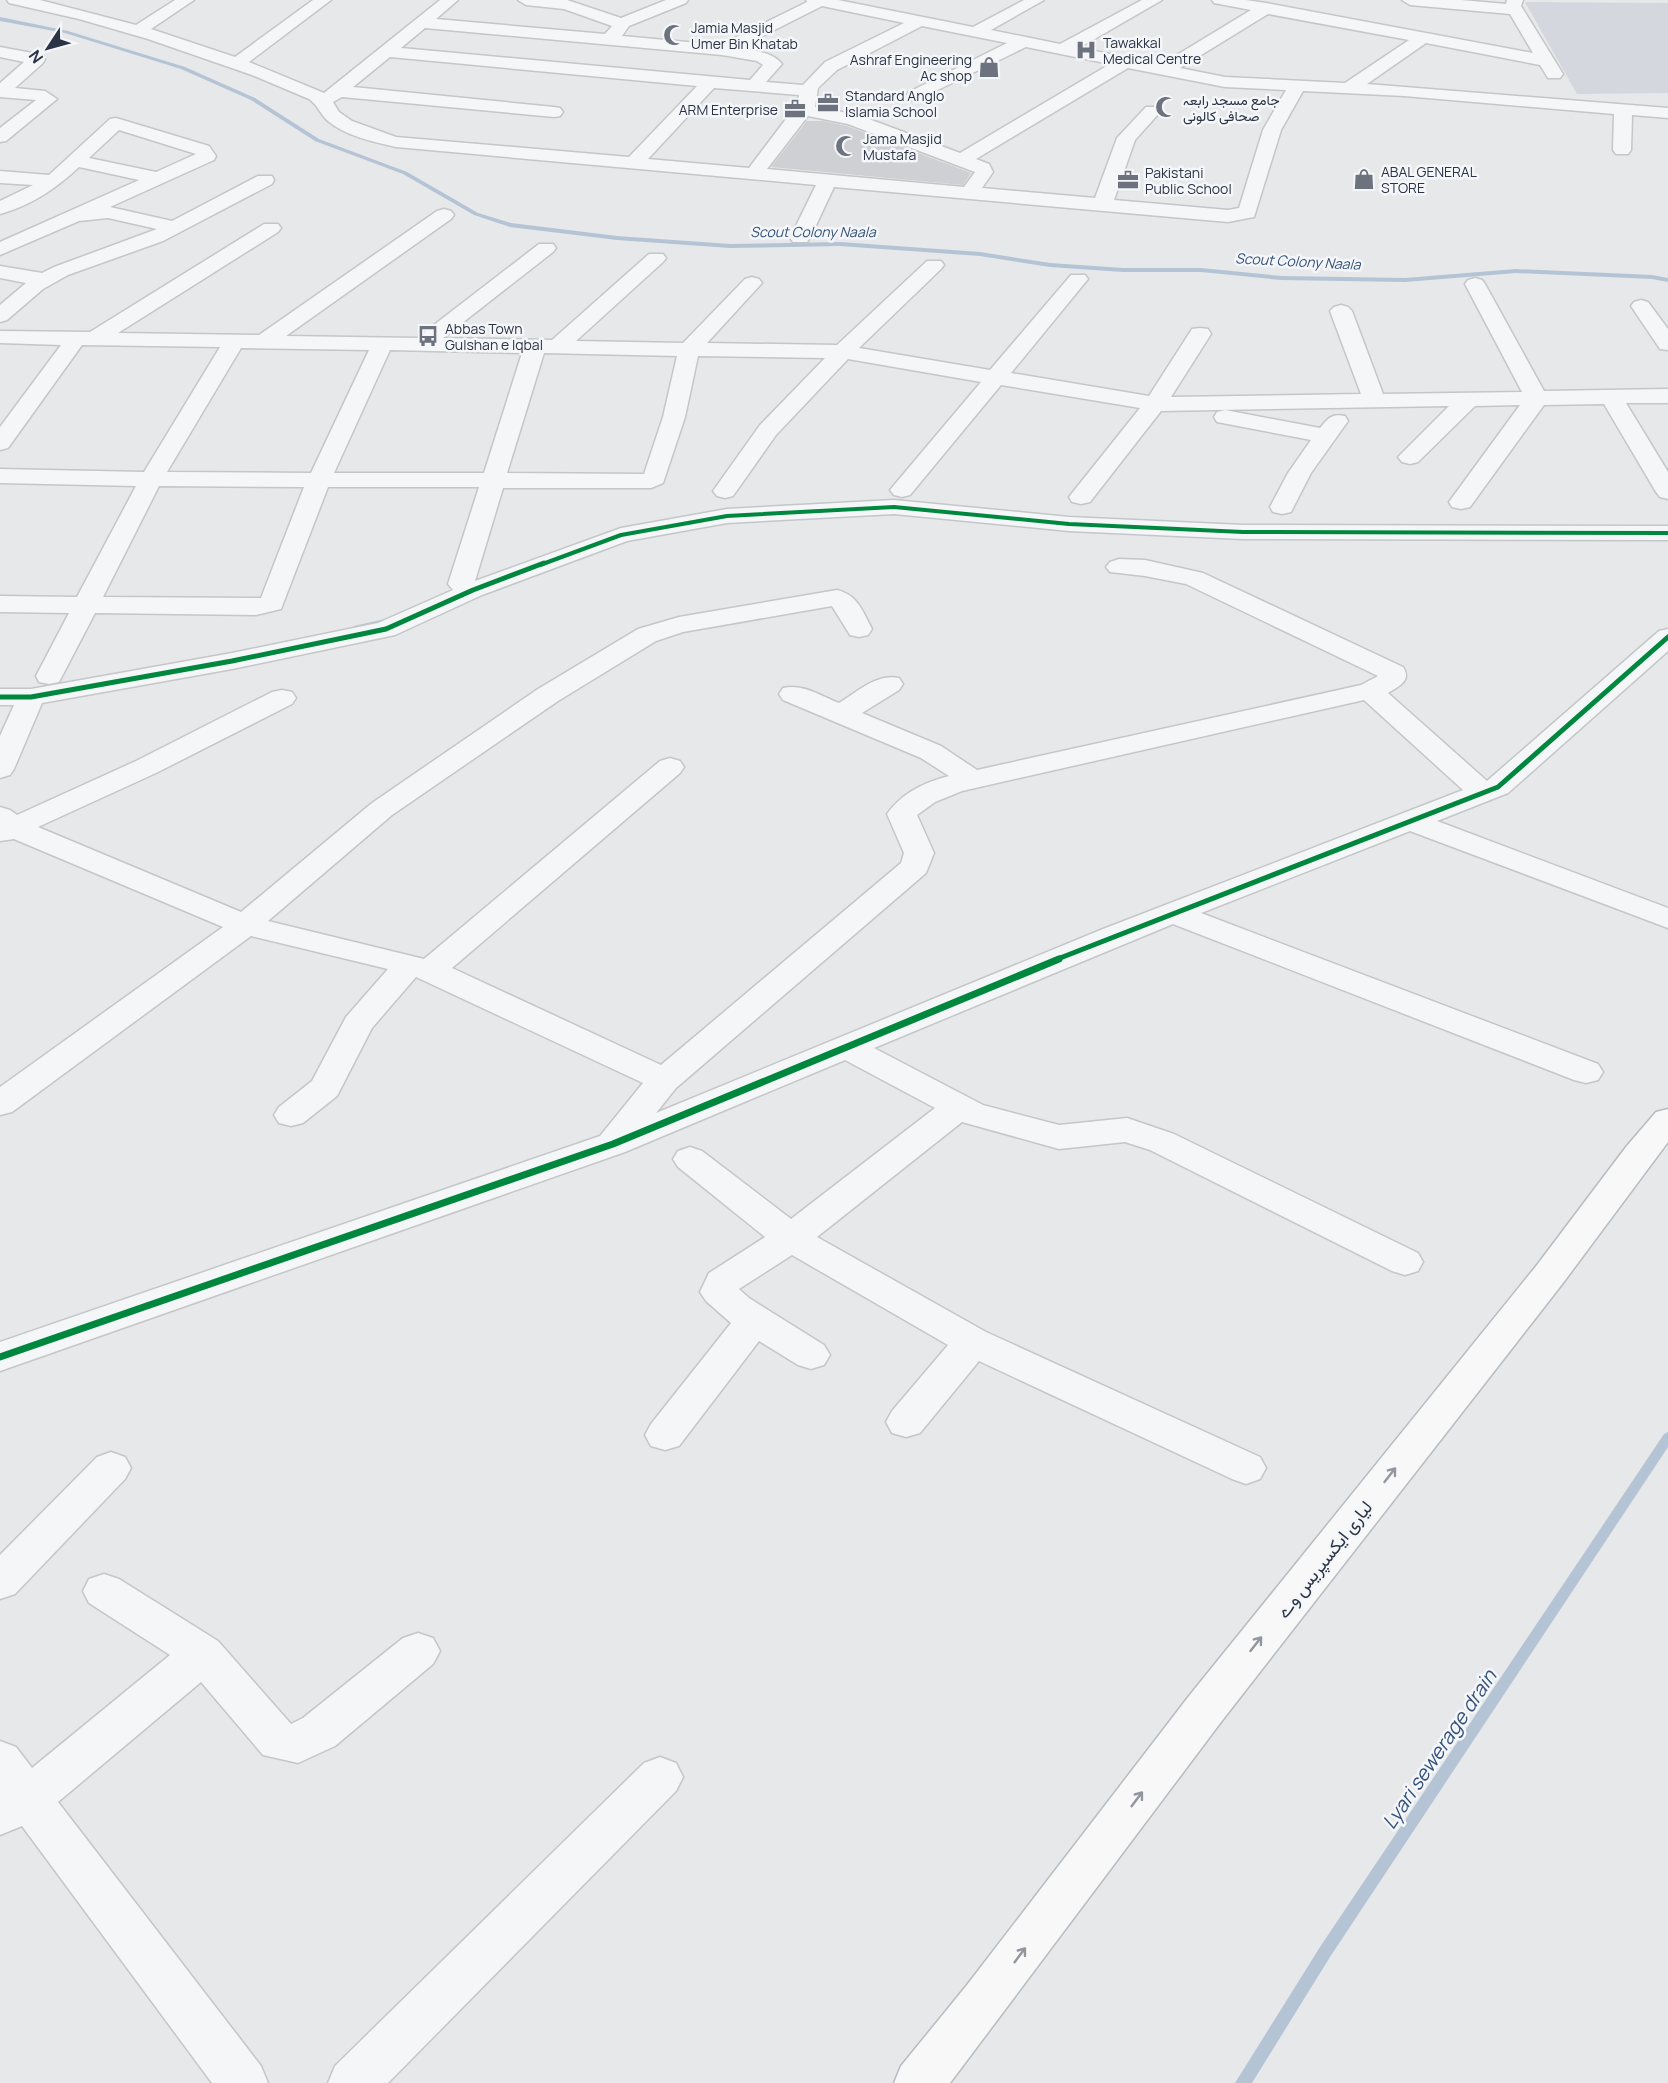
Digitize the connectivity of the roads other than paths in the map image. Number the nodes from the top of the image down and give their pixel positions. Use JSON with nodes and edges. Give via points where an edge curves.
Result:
{"nodes":[{"id":1,"x":15,"y":0,"type":"edge"},
{"id":2,"x":186,"y":0,"type":"edge"},
{"id":3,"x":322,"y":0,"type":"edge"},
{"id":4,"x":450,"y":0,"type":"edge"},
{"id":5,"x":526,"y":0,"type":"edge"},
{"id":6,"x":680,"y":0,"type":"edge"},
{"id":7,"x":1036,"y":0,"type":"edge"},
{"id":8,"x":1154,"y":0,"type":"edge"},
{"id":9,"x":1220,"y":0,"type":"edge"},
{"id":10,"x":1309,"y":0,"type":"edge"},
{"id":11,"x":1410,"y":0,"type":"edge"},
{"id":12,"x":818,"y":1,"type":"edge"},
{"id":13,"x":46,"y":2,"type":"edge"},
{"id":14,"x":911,"y":5,"type":"dead end"},
{"id":15,"x":1515,"y":5,"type":"edge"},
{"id":16,"x":1266,"y":9,"type":"junction"},
{"id":17,"x":1291,"y":13,"type":"junction"},
{"id":18,"x":891,"y":15,"type":"junction"},
{"id":19,"x":920,"y":21,"type":"junction"},
{"id":20,"x":423,"y":23,"type":"junction"},
{"id":21,"x":621,"y":24,"type":"junction"},
{"id":22,"x":140,"y":30,"type":"junction"},
{"id":23,"x":975,"y":32,"type":"junction"},
{"id":24,"x":1424,"y":38,"type":"junction"},
{"id":25,"x":609,"y":39,"type":"junction"},
{"id":26,"x":1023,"y":42,"type":"junction"},
{"id":27,"x":722,"y":50,"type":"junction"},
{"id":28,"x":1062,"y":50,"type":"junction"},
{"id":29,"x":0,"y":52,"type":"edge"},
{"id":30,"x":387,"y":52,"type":"junction"},
{"id":31,"x":1548,"y":61,"type":"junction"},
{"id":32,"x":1125,"y":62,"type":"junction"},
{"id":33,"x":237,"y":63,"type":"junction"},
{"id":34,"x":1164,"y":70,"type":"junction"},
{"id":35,"x":599,"y":72,"type":"junction"},
{"id":36,"x":758,"y":80,"type":"dead end"},
{"id":37,"x":710,"y":82,"type":"junction"},
{"id":38,"x":1297,"y":87,"type":"junction"},
{"id":39,"x":581,"y":88,"type":"dead end"},
{"id":40,"x":1349,"y":88,"type":"junction"},
{"id":41,"x":808,"y":91,"type":"junction"},
{"id":42,"x":0,"y":92,"type":"edge"},
{"id":43,"x":332,"y":96,"type":"junction"},
{"id":44,"x":915,"y":96,"type":"dead end"},
{"id":45,"x":1568,"y":105,"type":"junction"},
{"id":46,"x":804,"y":110,"type":"junction"},
{"id":47,"x":1623,"y":110,"type":"junction"},
{"id":48,"x":1152,"y":111,"type":"dead end"},
{"id":49,"x":1668,"y":113,"type":"edge"},
{"id":50,"x":2,"y":134,"type":"edge"},
{"id":51,"x":1622,"y":150,"type":"dead end"},
{"id":52,"x":510,"y":152,"type":"junction"},
{"id":53,"x":960,"y":160,"type":"junction"},
{"id":54,"x":77,"y":161,"type":"junction"},
{"id":55,"x":633,"y":164,"type":"junction"},
{"id":56,"x":754,"y":174,"type":"junction"},
{"id":57,"x":0,"y":177,"type":"edge"},
{"id":58,"x":158,"y":178,"type":"junction"},
{"id":59,"x":265,"y":180,"type":"dead end"},
{"id":60,"x":829,"y":180,"type":"junction"},
{"id":61,"x":52,"y":181,"type":"junction"},
{"id":62,"x":969,"y":193,"type":"junction"},
{"id":63,"x":1103,"y":204,"type":"junction"},
{"id":64,"x":2,"y":207,"type":"edge"},
{"id":65,"x":444,"y":215,"type":"dead end"},
{"id":66,"x":75,"y":216,"type":"junction"},
{"id":67,"x":174,"y":227,"type":"junction"},
{"id":68,"x":271,"y":228,"type":"dead end"},
{"id":69,"x":800,"y":238,"type":"dead end"},
{"id":70,"x":546,"y":248,"type":"dead end"},
{"id":71,"x":0,"y":249,"type":"edge"},
{"id":72,"x":656,"y":258,"type":"dead end"},
{"id":73,"x":933,"y":265,"type":"dead end"},
{"id":74,"x":0,"y":272,"type":"edge"},
{"id":75,"x":1077,"y":279,"type":"dead end"},
{"id":76,"x":46,"y":280,"type":"junction"},
{"id":77,"x":752,"y":283,"type":"dead end"},
{"id":78,"x":1474,"y":284,"type":"dead end"},
{"id":79,"x":1641,"y":306,"type":"dead end"},
{"id":80,"x":1341,"y":311,"type":"dead end"},
{"id":81,"x":0,"y":316,"type":"edge"},
{"id":82,"x":1200,"y":334,"type":"dead end"},
{"id":83,"x":0,"y":337,"type":"edge"},
{"id":84,"x":85,"y":339,"type":"junction"},
{"id":85,"x":263,"y":342,"type":"junction"},
{"id":86,"x":233,"y":343,"type":"junction"},
{"id":87,"x":1668,"y":344,"type":"edge"},
{"id":88,"x":382,"y":345,"type":"junction"},
{"id":89,"x":421,"y":345,"type":"junction"},
{"id":90,"x":546,"y":347,"type":"junction"},
{"id":91,"x":689,"y":349,"type":"junction"},
{"id":92,"x":843,"y":352,"type":"junction"},
{"id":93,"x":993,"y":378,"type":"junction"},
{"id":94,"x":1668,"y":396,"type":"edge"},
{"id":95,"x":1611,"y":397,"type":"junction"},
{"id":96,"x":1537,"y":398,"type":"junction"},
{"id":97,"x":1469,"y":399,"type":"junction"},
{"id":98,"x":1363,"y":400,"type":"junction"},
{"id":99,"x":1155,"y":404,"type":"junction"},
{"id":100,"x":1326,"y":436,"type":"junction"},
{"id":101,"x":0,"y":443,"type":"edge"},
{"id":102,"x":1410,"y":457,"type":"dead end"},
{"id":103,"x":0,"y":476,"type":"edge"},
{"id":104,"x":151,"y":479,"type":"junction"},
{"id":105,"x":319,"y":480,"type":"junction"},
{"id":106,"x":493,"y":481,"type":"junction"},
{"id":107,"x":902,"y":490,"type":"dead end"},
{"id":108,"x":725,"y":491,"type":"dead end"},
{"id":109,"x":1668,"y":492,"type":"edge"},
{"id":110,"x":1081,"y":497,"type":"dead end"},
{"id":111,"x":1461,"y":502,"type":"dead end"},
{"id":112,"x":1282,"y":507,"type":"dead end"},
{"id":113,"x":1668,"y":532,"type":"edge"},
{"id":114,"x":1119,"y":567,"type":"dead end"},
{"id":115,"x":461,"y":584,"type":"dead end"},
{"id":116,"x":0,"y":604,"type":"edge"},
{"id":117,"x":86,"y":605,"type":"junction"},
{"id":118,"x":859,"y":629,"type":"dead end"},
{"id":119,"x":1668,"y":637,"type":"edge"},
{"id":120,"x":889,"y":684,"type":"dead end"},
{"id":121,"x":40,"y":687,"type":"junction"},
{"id":122,"x":1370,"y":691,"type":"junction"},
{"id":123,"x":793,"y":694,"type":"dead end"},
{"id":124,"x":0,"y":697,"type":"edge"},
{"id":125,"x":282,"y":698,"type":"dead end"},
{"id":126,"x":841,"y":714,"type":"junction"},
{"id":127,"x":670,"y":767,"type":"dead end"},
{"id":128,"x":0,"y":769,"type":"edge"},
{"id":129,"x":973,"y":780,"type":"junction"},
{"id":130,"x":1483,"y":792,"type":"junction"},
{"id":131,"x":1410,"y":821,"type":"junction"},
{"id":132,"x":5,"y":826,"type":"edge"},
{"id":133,"x":1172,"y":913,"type":"junction"},
{"id":134,"x":1668,"y":919,"type":"edge"},
{"id":135,"x":245,"y":925,"type":"junction"},
{"id":136,"x":419,"y":967,"type":"junction"},
{"id":137,"x":846,"y":1047,"type":"junction"},
{"id":138,"x":1586,"y":1072,"type":"dead end"},
{"id":139,"x":664,"y":1080,"type":"junction"},
{"id":140,"x":0,"y":1104,"type":"edge"},
{"id":141,"x":959,"y":1107,"type":"junction"},
{"id":142,"x":291,"y":1115,"type":"dead end"},
{"id":143,"x":1668,"y":1120,"type":"edge"},
{"id":144,"x":613,"y":1144,"type":"junction"},
{"id":145,"x":690,"y":1159,"type":"dead end"},
{"id":146,"x":791,"y":1238,"type":"junction"},
{"id":147,"x":1405,"y":1262,"type":"dead end"},
{"id":148,"x":755,"y":1319,"type":"junction"},
{"id":149,"x":974,"y":1342,"type":"junction"},
{"id":150,"x":811,"y":1355,"type":"dead end"},
{"id":151,"x":0,"y":1357,"type":"edge"},
{"id":152,"x":906,"y":1422,"type":"dead end"},
{"id":153,"x":665,"y":1435,"type":"dead end"},
{"id":154,"x":111,"y":1468,"type":"dead end"},
{"id":155,"x":1246,"y":1468,"type":"dead end"},
{"id":156,"x":0,"y":1582,"type":"edge"},
{"id":157,"x":104,"y":1591,"type":"dead end"},
{"id":158,"x":418,"y":1651,"type":"dead end"},
{"id":159,"x":203,"y":1654,"type":"junction"},
{"id":160,"x":0,"y":1761,"type":"edge"},
{"id":161,"x":660,"y":1777,"type":"dead end"},
{"id":162,"x":14,"y":1807,"type":"edge"},
{"id":163,"x":984,"y":2001,"type":"junction"},
{"id":164,"x":243,"y":2083,"type":"edge"},
{"id":165,"x":353,"y":2083,"type":"edge"},
{"id":166,"x":919,"y":2083,"type":"edge"},
{"id":167,"x":936,"y":2083,"type":"edge"}],
"edges":[{"from":1,"to":13,"type":"street"},
{"from":2,"to":22,"type":"street"},
{"from":3,"to":33,"type":"street"},
{"from":4,"to":20,"type":"street"},
{"from":5,"to":21,"type":"street","via":[[567,5]]},
{"from":6,"to":21,"type":"street"},
{"from":7,"to":23,"type":"street"},
{"from":8,"to":28,"type":"street"},
{"from":9,"to":16,"type":"street"},
{"from":10,"to":17,"type":"street"},
{"from":11,"to":15,"type":"street"},
{"from":12,"to":18,"type":"street"},
{"from":12,"to":27,"type":"street"},
{"from":13,"to":22,"type":"street"},
{"from":14,"to":18,"type":"street"},
{"from":15,"to":31,"type":"street"},
{"from":16,"to":17,"type":"street"},
{"from":16,"to":34,"type":"street"},
{"from":17,"to":24,"type":"street"},
{"from":18,"to":19,"type":"street"},
{"from":19,"to":23,"type":"street"},
{"from":19,"to":41,"type":"street","via":[[831,66]]},
{"from":20,"to":25,"type":"street"},
{"from":20,"to":30,"type":"street"},
{"from":21,"to":25,"type":"street"},
{"from":22,"to":33,"type":"street"},
{"from":23,"to":26,"type":"street"},
{"from":24,"to":31,"type":"street"},
{"from":24,"to":40,"type":"street"},
{"from":25,"to":27,"type":"street"},
{"from":26,"to":28,"type":"street"},
{"from":26,"to":44,"type":"street"},
{"from":27,"to":36,"type":"street","via":[[771,61],[774,64]]},
{"from":28,"to":32,"type":"street"},
{"from":29,"to":42,"type":"street","via":[[37,59]]},
{"from":30,"to":35,"type":"street"},
{"from":30,"to":43,"type":"street"},
{"from":31,"to":45,"type":"street"},
{"from":32,"to":34,"type":"street"},
{"from":32,"to":53,"type":"street"},
{"from":33,"to":43,"type":"street","via":[[305,90]]},
{"from":34,"to":38,"type":"street","via":[[1225,82]]},
{"from":35,"to":37,"type":"street"},
{"from":35,"to":39,"type":"street"},
{"from":37,"to":41,"type":"street"},
{"from":37,"to":55,"type":"street"},
{"from":38,"to":40,"type":"street"},
{"from":38,"to":63,"type":"street","via":[[1272,130],[1247,213],[1228,216]]},
{"from":40,"to":45,"type":"street"},
{"from":41,"to":46,"type":"street"},
{"from":42,"to":50,"type":"street","via":[[48,99]]},
{"from":43,"to":52,"type":"street","via":[[333,116],[370,136],[396,142]]},
{"from":43,"to":52,"type":"street","via":[[559,108]]},
{"from":45,"to":47,"type":"street"},
{"from":46,"to":53,"type":"street","via":[[852,118]]},
{"from":46,"to":56,"type":"street"},
{"from":47,"to":49,"type":"street"},
{"from":47,"to":51,"type":"street"},
{"from":48,"to":63,"type":"street","via":[[1126,138]]},
{"from":52,"to":55,"type":"street"},
{"from":53,"to":62,"type":"street","via":[[984,172]]},
{"from":54,"to":58,"type":"street"},
{"from":54,"to":58,"type":"street","via":[[113,123],[207,154]]},
{"from":54,"to":61,"type":"street"},
{"from":55,"to":56,"type":"street"},
{"from":56,"to":60,"type":"street"},
{"from":57,"to":61,"type":"street"},
{"from":58,"to":66,"type":"street"},
{"from":59,"to":67,"type":"street"},
{"from":60,"to":62,"type":"street"},
{"from":60,"to":69,"type":"street"},
{"from":61,"to":64,"type":"street"},
{"from":62,"to":63,"type":"street"},
{"from":64,"to":66,"type":"street"},
{"from":65,"to":85,"type":"street"},
{"from":66,"to":67,"type":"street","via":[[108,213]]},
{"from":66,"to":71,"type":"street"},
{"from":67,"to":76,"type":"street"},
{"from":68,"to":84,"type":"street"},
{"from":70,"to":89,"type":"street"},
{"from":72,"to":90,"type":"street"},
{"from":73,"to":92,"type":"street"},
{"from":74,"to":76,"type":"street"},
{"from":75,"to":93,"type":"street"},
{"from":76,"to":81,"type":"street"},
{"from":77,"to":91,"type":"street"},
{"from":78,"to":96,"type":"street"},
{"from":79,"to":87,"type":"street"},
{"from":80,"to":98,"type":"street"},
{"from":82,"to":99,"type":"street"},
{"from":83,"to":84,"type":"street"},
{"from":84,"to":86,"type":"street"},
{"from":84,"to":101,"type":"street"},
{"from":85,"to":86,"type":"street"},
{"from":85,"to":88,"type":"street"},
{"from":86,"to":104,"type":"street"},
{"from":88,"to":89,"type":"street"},
{"from":88,"to":105,"type":"street"},
{"from":89,"to":90,"type":"street"},
{"from":90,"to":91,"type":"street"},
{"from":90,"to":106,"type":"street"},
{"from":91,"to":92,"type":"street"},
{"from":91,"to":106,"type":"street","via":[[656,478],[643,482]]},
{"from":92,"to":93,"type":"street"},
{"from":92,"to":108,"type":"street","via":[[768,430]]},
{"from":93,"to":99,"type":"street"},
{"from":93,"to":107,"type":"street"},
{"from":94,"to":95,"type":"street"},
{"from":95,"to":96,"type":"street"},
{"from":95,"to":109,"type":"street"},
{"from":96,"to":97,"type":"street"},
{"from":96,"to":111,"type":"street"},
{"from":97,"to":98,"type":"street"},
{"from":97,"to":102,"type":"street"},
{"from":98,"to":99,"type":"street"},
{"from":98,"to":100,"type":"street"},
{"from":99,"to":100,"type":"street"},
{"from":99,"to":110,"type":"street"},
{"from":100,"to":112,"type":"street","via":[[1302,466]]},
{"from":103,"to":104,"type":"street"},
{"from":104,"to":105,"type":"street"},
{"from":104,"to":117,"type":"street"},
{"from":105,"to":106,"type":"street"},
{"from":105,"to":117,"type":"street","via":[[272,604]]},
{"from":106,"to":115,"type":"street"},
{"from":113,"to":121,"type":"street","via":[[1243,532],[1069,524],[894,507],[727,516],[621,535],[473,590],[386,629]]},
{"from":114,"to":122,"type":"street","via":[[1194,578],[1393,673],[1393,679]]},
{"from":116,"to":117,"type":"street"},
{"from":117,"to":121,"type":"street"},
{"from":118,"to":135,"type":"street","via":[[846,604],[837,598],[679,625],[647,635],[548,695],[382,809]]},
{"from":119,"to":130,"type":"street","via":[[1498,787]]},
{"from":120,"to":126,"type":"street"},
{"from":121,"to":124,"type":"street"},
{"from":121,"to":128,"type":"street"},
{"from":122,"to":129,"type":"street"},
{"from":122,"to":130,"type":"street"},
{"from":123,"to":126,"type":"street"},
{"from":125,"to":132,"type":"street","via":[[146,767]]},
{"from":126,"to":129,"type":"street","via":[[931,752]]},
{"from":127,"to":136,"type":"street"},
{"from":129,"to":139,"type":"street","via":[[952,784],[910,804],[902,814],[919,853],[915,867]]},
{"from":130,"to":131,"type":"street"},
{"from":131,"to":133,"type":"street"},
{"from":131,"to":134,"type":"street"},
{"from":132,"to":135,"type":"street"},
{"from":133,"to":137,"type":"street"},
{"from":133,"to":138,"type":"street"},
{"from":135,"to":136,"type":"street"},
{"from":135,"to":140,"type":"street"},
{"from":136,"to":139,"type":"street"},
{"from":136,"to":142,"type":"street","via":[[358,1024],[325,1088]]},
{"from":137,"to":141,"type":"street"},
{"from":137,"to":144,"type":"street"},
{"from":139,"to":144,"type":"street"},
{"from":141,"to":146,"type":"street"},
{"from":141,"to":147,"type":"street","via":[[1059,1137],[1127,1130],[1162,1142]]},
{"from":163,"to":143,"type":"highway","name":"لیاری ایکسپریس وے","one_way":true,"via":[[1205,1709]]},
{"from":144,"to":151,"type":"street"},
{"from":145,"to":146,"type":"street"},
{"from":146,"to":148,"type":"street","via":[[722,1282],[719,1293]]},
{"from":146,"to":149,"type":"street"},
{"from":148,"to":150,"type":"street"},
{"from":148,"to":153,"type":"street"},
{"from":149,"to":152,"type":"street"},
{"from":149,"to":155,"type":"street"},
{"from":154,"to":156,"type":"street"},
{"from":157,"to":159,"type":"street"},
{"from":158,"to":159,"type":"street","via":[[319,1732],[298,1744],[279,1741]]},
{"from":159,"to":162,"type":"street"},
{"from":160,"to":162,"type":"street"},
{"from":161,"to":165,"type":"street"},
{"from":162,"to":164,"type":"street"},
{"from":163,"to":166,"type":"highway"},
{"from":163,"to":167,"type":"highway"}]}
